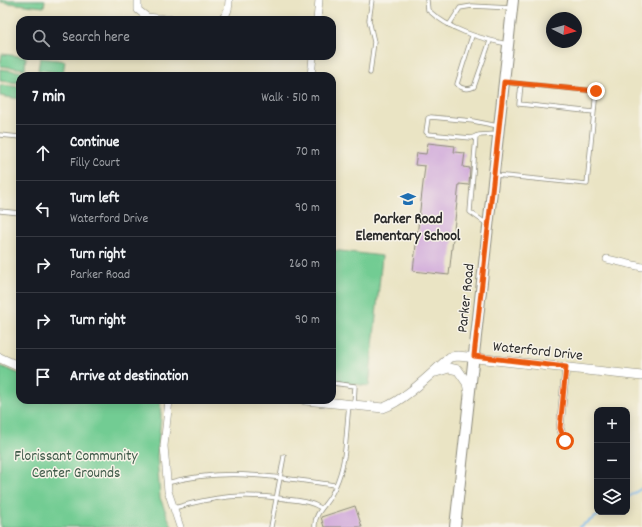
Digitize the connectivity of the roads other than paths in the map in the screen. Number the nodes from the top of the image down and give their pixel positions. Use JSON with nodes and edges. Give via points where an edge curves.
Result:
{"nodes":[{"id":1,"x":138,"y":0,"type":"edge"},
{"id":2,"x":229,"y":0,"type":"edge"},
{"id":3,"x":319,"y":0,"type":"edge"},
{"id":4,"x":372,"y":0,"type":"edge"},
{"id":5,"x":427,"y":0,"type":"edge"},
{"id":6,"x":513,"y":4,"type":"edge"},
{"id":7,"x":146,"y":16,"type":"edge"},
{"id":8,"x":223,"y":16,"type":"edge"},
{"id":9,"x":317,"y":16,"type":"edge"},
{"id":10,"x":449,"y":25,"type":"junction"},
{"id":11,"x":472,"y":36,"type":"junction"},
{"id":12,"x":490,"y":40,"type":"junction"},
{"id":13,"x":508,"y":44,"type":"junction"},
{"id":14,"x":313,"y":60,"type":"edge"},
{"id":15,"x":311,"y":72,"type":"edge"},
{"id":16,"x":370,"y":73,"type":"dead end"},
{"id":17,"x":504,"y":82,"type":"junction"},
{"id":18,"x":521,"y":84,"type":"junction"},
{"id":19,"x":594,"y":112,"type":"junction"},
{"id":20,"x":499,"y":130,"type":"junction"},
{"id":21,"x":0,"y":135,"type":"edge"},
{"id":22,"x":476,"y":136,"type":"junction"},
{"id":23,"x":16,"y":137,"type":"edge"},
{"id":24,"x":494,"y":174,"type":"junction"},
{"id":25,"x":0,"y":211,"type":"edge"},
{"id":26,"x":16,"y":213,"type":"edge"},
{"id":27,"x":488,"y":225,"type":"junction"},
{"id":28,"x":607,"y":259,"type":"dead end"},
{"id":29,"x":642,"y":267,"type":"edge"},
{"id":30,"x":474,"y":356,"type":"junction"},
{"id":31,"x":0,"y":358,"type":"edge"},
{"id":32,"x":16,"y":365,"type":"edge"},
{"id":33,"x":566,"y":367,"type":"junction"},
{"id":34,"x":431,"y":374,"type":"junction"},
{"id":35,"x":642,"y":376,"type":"edge"},
{"id":36,"x":336,"y":384,"type":"edge"},
{"id":37,"x":470,"y":395,"type":"junction"},
{"id":38,"x":336,"y":403,"type":"edge"},
{"id":39,"x":169,"y":404,"type":"edge"},
{"id":40,"x":351,"y":405,"type":"junction"},
{"id":41,"x":565,"y":441,"type":"dead end"},
{"id":42,"x":284,"y":456,"type":"dead end"},
{"id":43,"x":280,"y":478,"type":"junction"},
{"id":44,"x":167,"y":483,"type":"junction"},
{"id":45,"x":335,"y":485,"type":"junction"},
{"id":46,"x":276,"y":498,"type":"junction"},
{"id":47,"x":174,"y":508,"type":"junction"},
{"id":48,"x":321,"y":508,"type":"junction"},
{"id":49,"x":180,"y":527,"type":"edge"},
{"id":50,"x":271,"y":527,"type":"edge"},
{"id":51,"x":315,"y":527,"type":"edge"},
{"id":52,"x":455,"y":527,"type":"edge"}],
"edges":[{"from":1,"to":7,"type":"street","via":[[138,10]]},
{"from":2,"to":8,"type":"street","via":[[229,9]]},
{"from":3,"to":9,"type":"street"},
{"from":4,"to":16,"type":"lane","via":[[369,20],[374,42]]},
{"from":5,"to":10,"type":"lane","via":[[428,10],[438,20]]},
{"from":6,"to":10,"type":"lane","via":[[460,8]]},
{"from":6,"to":13,"type":"main road","name":"Parker Road"},
{"from":10,"to":11,"type":"lane"},
{"from":11,"to":12,"type":"lane"},
{"from":11,"to":12,"type":"lane","via":[[457,84],[469,90],[474,88]]},
{"from":12,"to":13,"type":"lane"},
{"from":13,"to":17,"type":"main road","name":"Parker Road"},
{"from":14,"to":15,"type":"street"},
{"from":17,"to":18,"type":"lane"},
{"from":17,"to":20,"type":"main road","name":"Parker Road"},
{"from":18,"to":19,"type":"lane","via":[[519,104]]},
{"from":18,"to":19,"type":"lane","via":[[596,91]]},
{"from":19,"to":24,"type":"lane","via":[[586,184]]},
{"from":20,"to":22,"type":"lane"},
{"from":20,"to":22,"type":"lane","via":[[472,121],[428,118],[428,134],[471,138]]},
{"from":20,"to":24,"type":"main road","name":"Parker Road"},
{"from":21,"to":23,"type":"lane"},
{"from":22,"to":27,"type":"lane","via":[[470,213]]},
{"from":24,"to":27,"type":"main road","name":"Parker Road"},
{"from":25,"to":26,"type":"lane"},
{"from":27,"to":30,"type":"main road","name":"Parker Road"},
{"from":28,"to":29,"type":"street"},
{"from":30,"to":33,"type":"street","name":"Waterford Drive"},
{"from":30,"to":34,"type":"street","name":"Waterford Drive","via":[[450,357]]},
{"from":30,"to":37,"type":"main road","name":"Parker Road"},
{"from":31,"to":32,"type":"street"},
{"from":33,"to":35,"type":"street","name":"Waterford Drive"},
{"from":33,"to":41,"type":"street","via":[[560,428]]},
{"from":34,"to":37,"type":"street","via":[[450,368],[458,370],[467,383]]},
{"from":34,"to":40,"type":"street","name":"Waterford Drive","via":[[389,406],[379,408]]},
{"from":36,"to":40,"type":"lane","via":[[355,386]]},
{"from":37,"to":52,"type":"main road","name":"Parker Road"},
{"from":38,"to":40,"type":"street","name":"Waterford Drive"},
{"from":39,"to":44,"type":"street","via":[[164,446]]},
{"from":40,"to":45,"type":"lane","via":[[342,462]]},
{"from":42,"to":43,"type":"lane"},
{"from":43,"to":44,"type":"lane","via":[[225,473]]},
{"from":43,"to":45,"type":"lane"},
{"from":43,"to":46,"type":"lane"},
{"from":44,"to":47,"type":"street"},
{"from":45,"to":48,"type":"lane","via":[[330,498]]},
{"from":46,"to":47,"type":"lane","via":[[227,496]]},
{"from":46,"to":48,"type":"lane","via":[[312,503]]},
{"from":46,"to":50,"type":"lane"},
{"from":47,"to":49,"type":"street"},
{"from":48,"to":51,"type":"lane"}]}
